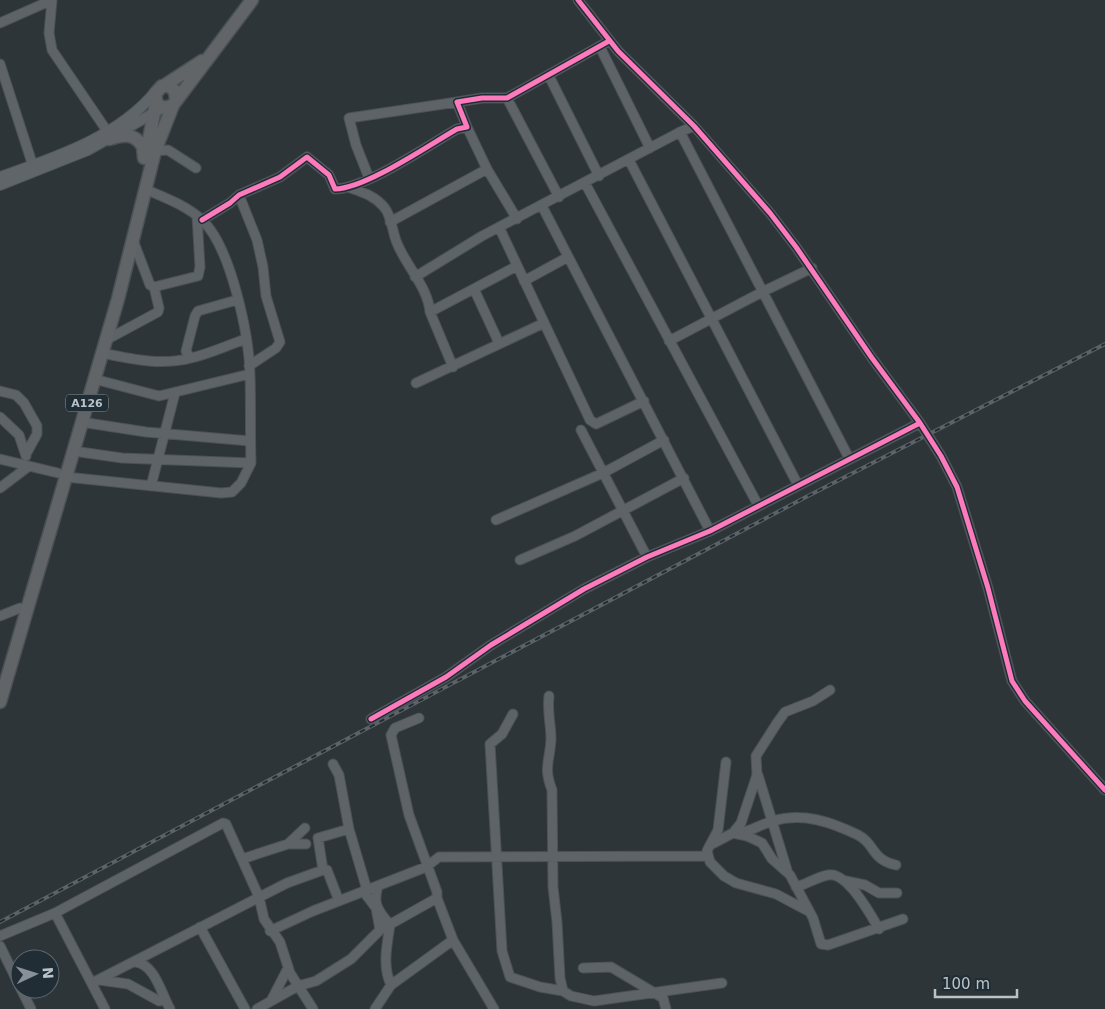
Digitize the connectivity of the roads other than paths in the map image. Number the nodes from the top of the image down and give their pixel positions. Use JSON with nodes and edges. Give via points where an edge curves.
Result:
{"nodes":[{"id":1,"x":52,"y":0,"type":"edge"},
{"id":2,"x":252,"y":0,"type":"edge"},
{"id":3,"x":578,"y":0,"type":"edge"},
{"id":4,"x":0,"y":23,"type":"edge"},
{"id":5,"x":609,"y":42,"type":"junction"},
{"id":6,"x":600,"y":47,"type":"junction"},
{"id":7,"x":208,"y":57,"type":"junction"},
{"id":8,"x":0,"y":64,"type":"edge"},
{"id":9,"x":549,"y":76,"type":"junction"},
{"id":10,"x":508,"y":98,"type":"junction"},
{"id":11,"x":164,"y":100,"type":"junction"},
{"id":12,"x":457,"y":102,"type":"junction"},
{"id":13,"x":694,"y":126,"type":"junction"},
{"id":14,"x":467,"y":127,"type":"junction"},
{"id":15,"x":680,"y":132,"type":"junction"},
{"id":16,"x":108,"y":135,"type":"junction"},
{"id":17,"x":650,"y":148,"type":"junction"},
{"id":18,"x":155,"y":151,"type":"junction"},
{"id":19,"x":629,"y":160,"type":"junction"},
{"id":20,"x":33,"y":166,"type":"junction"},
{"id":21,"x":143,"y":168,"type":"junction"},
{"id":22,"x":196,"y":168,"type":"dead end"},
{"id":23,"x":487,"y":169,"type":"junction"},
{"id":24,"x":598,"y":176,"type":"junction"},
{"id":25,"x":0,"y":177,"type":"edge"},
{"id":26,"x":369,"y":178,"type":"junction"},
{"id":27,"x":585,"y":183,"type":"junction"},
{"id":28,"x":0,"y":185,"type":"edge"},
{"id":29,"x":348,"y":187,"type":"junction"},
{"id":30,"x":145,"y":189,"type":"junction"},
{"id":31,"x":239,"y":195,"type":"junction"},
{"id":32,"x":559,"y":197,"type":"junction"},
{"id":33,"x":542,"y":206,"type":"junction"},
{"id":34,"x":200,"y":218,"type":"junction"},
{"id":35,"x":516,"y":219,"type":"junction"},
{"id":36,"x":390,"y":222,"type":"junction"},
{"id":37,"x":499,"y":228,"type":"junction"},
{"id":38,"x":133,"y":239,"type":"junction"},
{"id":39,"x":568,"y":257,"type":"junction"},
{"id":40,"x":517,"y":266,"type":"junction"},
{"id":41,"x":812,"y":268,"type":"junction"},
{"id":42,"x":415,"y":277,"type":"junction"},
{"id":43,"x":524,"y":281,"type":"junction"},
{"id":44,"x":154,"y":287,"type":"junction"},
{"id":45,"x":474,"y":288,"type":"junction"},
{"id":46,"x":762,"y":292,"type":"junction"},
{"id":47,"x":237,"y":300,"type":"junction"},
{"id":48,"x":430,"y":312,"type":"junction"},
{"id":49,"x":710,"y":318,"type":"junction"},
{"id":50,"x":544,"y":323,"type":"junction"},
{"id":51,"x":246,"y":339,"type":"junction"},
{"id":52,"x":106,"y":340,"type":"junction"},
{"id":53,"x":669,"y":341,"type":"junction"},
{"id":54,"x":499,"y":343,"type":"junction"},
{"id":55,"x":102,"y":353,"type":"junction"},
{"id":56,"x":190,"y":358,"type":"junction"},
{"id":57,"x":453,"y":367,"type":"junction"},
{"id":58,"x":250,"y":370,"type":"junction"},
{"id":59,"x":94,"y":379,"type":"junction"},
{"id":60,"x":416,"y":383,"type":"dead end"},
{"id":61,"x":0,"y":391,"type":"edge"},
{"id":62,"x":175,"y":393,"type":"junction"},
{"id":63,"x":644,"y":401,"type":"junction"},
{"id":64,"x":0,"y":417,"type":"edge"},
{"id":65,"x":81,"y":422,"type":"junction"},
{"id":66,"x":920,"y":424,"type":"junction"},
{"id":67,"x":581,"y":430,"type":"dead end"},
{"id":68,"x":164,"y":432,"type":"junction"},
{"id":69,"x":664,"y":440,"type":"junction"},
{"id":70,"x":250,"y":441,"type":"junction"},
{"id":71,"x":73,"y":450,"type":"junction"},
{"id":72,"x":26,"y":454,"type":"junction"},
{"id":73,"x":849,"y":458,"type":"junction"},
{"id":74,"x":0,"y":459,"type":"edge"},
{"id":75,"x":158,"y":459,"type":"junction"},
{"id":76,"x":251,"y":463,"type":"junction"},
{"id":77,"x":29,"y":466,"type":"junction"},
{"id":78,"x":603,"y":472,"type":"junction"},
{"id":79,"x":62,"y":475,"type":"junction"},
{"id":80,"x":684,"y":478,"type":"junction"},
{"id":81,"x":798,"y":485,"type":"junction"},
{"id":82,"x":152,"y":486,"type":"junction"},
{"id":83,"x":0,"y":488,"type":"edge"},
{"id":84,"x":758,"y":506,"type":"junction"},
{"id":85,"x":621,"y":511,"type":"junction"},
{"id":86,"x":496,"y":520,"type":"dead end"},
{"id":87,"x":710,"y":531,"type":"junction"},
{"id":88,"x":647,"y":557,"type":"junction"},
{"id":89,"x":520,"y":560,"type":"dead end"},
{"id":90,"x":20,"y":608,"type":"junction"},
{"id":91,"x":0,"y":616,"type":"edge"},
{"id":92,"x":0,"y":674,"type":"edge"},
{"id":93,"x":830,"y":690,"type":"dead end"},
{"id":94,"x":549,"y":696,"type":"dead end"},
{"id":95,"x":0,"y":702,"type":"edge"},
{"id":96,"x":513,"y":714,"type":"dead end"},
{"id":97,"x":420,"y":718,"type":"dead end"},
{"id":98,"x":371,"y":719,"type":"dead end"},
{"id":99,"x":726,"y":762,"type":"dead end"},
{"id":100,"x":333,"y":764,"type":"dead end"},
{"id":101,"x":758,"y":775,"type":"junction"},
{"id":102,"x":1105,"y":790,"type":"edge"},
{"id":103,"x":770,"y":821,"type":"junction"},
{"id":104,"x":305,"y":828,"type":"dead end"},
{"id":105,"x":349,"y":829,"type":"junction"},
{"id":106,"x":732,"y":833,"type":"junction"},
{"id":107,"x":288,"y":844,"type":"junction"},
{"id":108,"x":306,"y":844,"type":"dead end"},
{"id":109,"x":710,"y":845,"type":"junction"},
{"id":110,"x":496,"y":856,"type":"junction"},
{"id":111,"x":707,"y":856,"type":"junction"},
{"id":112,"x":552,"y":857,"type":"junction"},
{"id":113,"x":242,"y":860,"type":"junction"},
{"id":114,"x":896,"y":865,"type":"dead end"},
{"id":115,"x":426,"y":867,"type":"junction"},
{"id":116,"x":323,"y":870,"type":"junction"},
{"id":117,"x":790,"y":875,"type":"junction"},
{"id":118,"x":846,"y":881,"type":"junction"},
{"id":119,"x":378,"y":886,"type":"junction"},
{"id":120,"x":796,"y":887,"type":"junction"},
{"id":121,"x":365,"y":890,"type":"junction"},
{"id":122,"x":897,"y":892,"type":"dead end"},
{"id":123,"x":259,"y":897,"type":"junction"},
{"id":124,"x":437,"y":898,"type":"junction"},
{"id":125,"x":339,"y":901,"type":"junction"},
{"id":126,"x":376,"y":908,"type":"junction"},
{"id":127,"x":808,"y":911,"type":"junction"},
{"id":128,"x":55,"y":913,"type":"junction"},
{"id":129,"x":903,"y":919,"type":"dead end"},
{"id":130,"x":390,"y":925,"type":"junction"},
{"id":131,"x":200,"y":928,"type":"junction"},
{"id":132,"x":879,"y":929,"type":"junction"},
{"id":133,"x":380,"y":930,"type":"junction"},
{"id":134,"x":270,"y":931,"type":"junction"},
{"id":135,"x":0,"y":936,"type":"edge"},
{"id":136,"x":453,"y":940,"type":"junction"},
{"id":137,"x":0,"y":946,"type":"edge"},
{"id":138,"x":135,"y":962,"type":"junction"},
{"id":139,"x":10,"y":966,"type":"edge"},
{"id":140,"x":288,"y":968,"type":"junction"},
{"id":141,"x":583,"y":968,"type":"dead end"},
{"id":142,"x":96,"y":981,"type":"junction"},
{"id":143,"x":722,"y":983,"type":"dead end"},
{"id":144,"x":391,"y":985,"type":"junction"},
{"id":145,"x":298,"y":986,"type":"junction"},
{"id":146,"x":563,"y":990,"type":"junction"},
{"id":147,"x":655,"y":993,"type":"junction"},
{"id":148,"x":272,"y":999,"type":"junction"},
{"id":149,"x":166,"y":1005,"type":"edge"},
{"id":150,"x":105,"y":1009,"type":"edge"},
{"id":151,"x":245,"y":1009,"type":"edge"},
{"id":152,"x":257,"y":1009,"type":"edge"},
{"id":153,"x":313,"y":1009,"type":"edge"},
{"id":154,"x":375,"y":1009,"type":"edge"},
{"id":155,"x":494,"y":1009,"type":"edge"},
{"id":156,"x":666,"y":1009,"type":"edge"}],
"edges":[{"from":1,"to":4,"type":"street"},
{"from":1,"to":16,"type":"street","via":[[52,50]]},
{"from":2,"to":7,"type":"highway","number":"A126"},
{"from":3,"to":5,"type":"street"},
{"from":5,"to":6,"type":"street"},
{"from":5,"to":13,"type":"street"},
{"from":6,"to":9,"type":"street"},
{"from":6,"to":17,"type":"street"},
{"from":7,"to":11,"type":"highway","number":"A126"},
{"from":7,"to":11,"type":"highway","number":"A126"},
{"from":8,"to":20,"type":"street"},
{"from":9,"to":10,"type":"street"},
{"from":9,"to":24,"type":"street"},
{"from":10,"to":12,"type":"street"},
{"from":10,"to":32,"type":"street"},
{"from":11,"to":16,"type":"main road"},
{"from":11,"to":16,"type":"main road","via":[[144,104]]},
{"from":11,"to":18,"type":"highway","number":"A126"},
{"from":11,"to":21,"type":"highway","number":"A126"},
{"from":12,"to":14,"type":"street"},
{"from":12,"to":26,"type":"street","via":[[349,118]]},
{"from":13,"to":15,"type":"street"},
{"from":13,"to":41,"type":"street","via":[[748,186]]},
{"from":14,"to":23,"type":"street"},
{"from":14,"to":26,"type":"street","via":[[457,129]]},
{"from":15,"to":17,"type":"street"},
{"from":15,"to":46,"type":"street"},
{"from":16,"to":20,"type":"main road"},
{"from":16,"to":21,"type":"highway","via":[[124,135],[139,140],[144,151]]},
{"from":16,"to":28,"type":"main road","via":[[62,162]]},
{"from":17,"to":19,"type":"street"},
{"from":18,"to":22,"type":"street","via":[[168,150]]},
{"from":18,"to":30,"type":"highway","number":"A126"},
{"from":19,"to":24,"type":"street"},
{"from":19,"to":49,"type":"street"},
{"from":20,"to":25,"type":"main road"},
{"from":21,"to":79,"type":"highway","number":"A126"},
{"from":23,"to":35,"type":"street"},
{"from":23,"to":36,"type":"street"},
{"from":24,"to":27,"type":"street"},
{"from":26,"to":29,"type":"street"},
{"from":27,"to":32,"type":"street"},
{"from":27,"to":53,"type":"street"},
{"from":29,"to":31,"type":"street","via":[[335,188],[329,175],[307,157],[280,177]]},
{"from":29,"to":36,"type":"street","via":[[371,195],[384,207]]},
{"from":30,"to":34,"type":"street","via":[[188,208]]},
{"from":30,"to":38,"type":"highway","number":"A126"},
{"from":31,"to":34,"type":"street"},
{"from":31,"to":58,"type":"street","via":[[257,240],[266,296],[280,342]]},
{"from":32,"to":33,"type":"street"},
{"from":33,"to":35,"type":"street"},
{"from":33,"to":39,"type":"street"},
{"from":34,"to":44,"type":"street","via":[[198,276]]},
{"from":34,"to":47,"type":"street","via":[[218,238]]},
{"from":35,"to":37,"type":"street"},
{"from":36,"to":42,"type":"street","via":[[404,260]]},
{"from":37,"to":40,"type":"street"},
{"from":37,"to":42,"type":"street"},
{"from":38,"to":44,"type":"street","via":[[150,285]]},
{"from":38,"to":52,"type":"highway","number":"A126"},
{"from":39,"to":43,"type":"street"},
{"from":39,"to":63,"type":"street"},
{"from":40,"to":43,"type":"street"},
{"from":40,"to":45,"type":"street"},
{"from":41,"to":46,"type":"street"},
{"from":41,"to":66,"type":"street"},
{"from":42,"to":48,"type":"street","via":[[429,303]]},
{"from":43,"to":50,"type":"street"},
{"from":44,"to":52,"type":"street","via":[[158,312]]},
{"from":45,"to":48,"type":"street"},
{"from":45,"to":54,"type":"street"},
{"from":46,"to":49,"type":"street"},
{"from":46,"to":73,"type":"street"},
{"from":47,"to":51,"type":"street"},
{"from":47,"to":56,"type":"street","via":[[198,311],[186,351]]},
{"from":48,"to":57,"type":"street"},
{"from":49,"to":53,"type":"street"},
{"from":49,"to":81,"type":"street"},
{"from":50,"to":54,"type":"street"},
{"from":50,"to":63,"type":"street","via":[[592,423]]},
{"from":51,"to":56,"type":"street"},
{"from":51,"to":58,"type":"street"},
{"from":52,"to":55,"type":"highway","number":"A126"},
{"from":53,"to":84,"type":"street"},
{"from":54,"to":57,"type":"street"},
{"from":55,"to":56,"type":"street","via":[[140,361]]},
{"from":55,"to":59,"type":"highway","number":"A126"},
{"from":57,"to":60,"type":"street"},
{"from":58,"to":62,"type":"street"},
{"from":58,"to":70,"type":"street"},
{"from":59,"to":62,"type":"street","via":[[159,396]]},
{"from":59,"to":65,"type":"highway","number":"A126"},
{"from":61,"to":72,"type":"street","via":[[16,395],[36,422],[37,434]]},
{"from":62,"to":68,"type":"street"},
{"from":63,"to":69,"type":"street"},
{"from":64,"to":72,"type":"street","via":[[18,435]]},
{"from":65,"to":68,"type":"street"},
{"from":65,"to":71,"type":"highway","number":"A126"},
{"from":66,"to":73,"type":"street"},
{"from":66,"to":102,"type":"street","via":[[957,488],[1012,680],[1025,701]]},
{"from":67,"to":78,"type":"street"},
{"from":68,"to":70,"type":"street"},
{"from":68,"to":75,"type":"street"},
{"from":69,"to":78,"type":"street"},
{"from":69,"to":80,"type":"street"},
{"from":70,"to":76,"type":"street"},
{"from":71,"to":75,"type":"street","via":[[122,458]]},
{"from":71,"to":79,"type":"highway","number":"A126"},
{"from":72,"to":77,"type":"street"},
{"from":73,"to":81,"type":"street"},
{"from":74,"to":77,"type":"street"},
{"from":75,"to":76,"type":"street"},
{"from":75,"to":82,"type":"street"},
{"from":76,"to":82,"type":"street","via":[[241,483],[232,492]]},
{"from":77,"to":79,"type":"street"},
{"from":77,"to":83,"type":"street"},
{"from":78,"to":85,"type":"street"},
{"from":78,"to":86,"type":"street"},
{"from":79,"to":82,"type":"street"},
{"from":79,"to":90,"type":"highway","number":"A126"},
{"from":79,"to":95,"type":"highway","number":"A126"},
{"from":80,"to":85,"type":"street"},
{"from":80,"to":87,"type":"street"},
{"from":81,"to":84,"type":"street"},
{"from":84,"to":87,"type":"street"},
{"from":85,"to":88,"type":"street"},
{"from":85,"to":89,"type":"street"},
{"from":87,"to":88,"type":"street"},
{"from":88,"to":98,"type":"street","via":[[584,589],[491,645],[446,677]]},
{"from":90,"to":91,"type":"street"},
{"from":90,"to":92,"type":"highway","number":"A126"},
{"from":93,"to":101,"type":"street","via":[[814,701],[785,712],[754,760]]},
{"from":94,"to":112,"type":"street","via":[[550,740],[546,775],[552,790]]},
{"from":96,"to":110,"type":"street","via":[[502,734],[490,744]]},
{"from":97,"to":115,"type":"street","via":[[395,728],[391,735],[409,816]]},
{"from":99,"to":109,"type":"street","via":[[718,830]]},
{"from":100,"to":105,"type":"street","via":[[339,775]]},
{"from":101,"to":103,"type":"street"},
{"from":101,"to":106,"type":"street","via":[[741,823]]},
{"from":103,"to":106,"type":"street","via":[[748,832]]},
{"from":103,"to":114,"type":"street","via":[[797,816],[831,823],[861,836],[878,858]]},
{"from":103,"to":117,"type":"street"},
{"from":104,"to":107,"type":"street"},
{"from":105,"to":116,"type":"street","via":[[318,838]]},
{"from":105,"to":121,"type":"street"},
{"from":106,"to":109,"type":"street"},
{"from":106,"to":117,"type":"street","via":[[762,843],[772,859]]},
{"from":107,"to":108,"type":"street"},
{"from":107,"to":113,"type":"street"},
{"from":109,"to":111,"type":"street"},
{"from":110,"to":112,"type":"street"},
{"from":110,"to":115,"type":"street","via":[[439,857]]},
{"from":110,"to":146,"type":"street","via":[[502,951],[510,978]]},
{"from":111,"to":112,"type":"street"},
{"from":111,"to":127,"type":"street","via":[[716,869],[736,883],[776,894]]},
{"from":112,"to":146,"type":"street"},
{"from":113,"to":123,"type":"street"},
{"from":113,"to":128,"type":"street","via":[[226,824],[218,824]]},
{"from":115,"to":119,"type":"street"},
{"from":115,"to":124,"type":"street"},
{"from":116,"to":123,"type":"street"},
{"from":116,"to":125,"type":"street","via":[[327,870]]},
{"from":117,"to":120,"type":"street"},
{"from":118,"to":120,"type":"street","via":[[831,874]]},
{"from":118,"to":122,"type":"street","via":[[865,885],[879,894]]},
{"from":118,"to":132,"type":"street","via":[[867,907]]},
{"from":119,"to":121,"type":"street"},
{"from":119,"to":126,"type":"street"},
{"from":120,"to":127,"type":"street"},
{"from":121,"to":125,"type":"street"},
{"from":121,"to":126,"type":"street"},
{"from":123,"to":131,"type":"street"},
{"from":123,"to":134,"type":"street"},
{"from":124,"to":130,"type":"street"},
{"from":124,"to":136,"type":"street"},
{"from":125,"to":134,"type":"street"},
{"from":126,"to":130,"type":"street"},
{"from":126,"to":133,"type":"street"},
{"from":127,"to":132,"type":"street","via":[[821,944],[828,945]]},
{"from":128,"to":135,"type":"street"},
{"from":128,"to":142,"type":"street"},
{"from":129,"to":132,"type":"street"},
{"from":130,"to":133,"type":"street"},
{"from":130,"to":144,"type":"street","via":[[386,972]]},
{"from":131,"to":138,"type":"street"},
{"from":131,"to":151,"type":"street"},
{"from":133,"to":145,"type":"street","via":[[351,959],[316,980]]},
{"from":134,"to":140,"type":"street","via":[[280,942]]},
{"from":136,"to":144,"type":"street"},
{"from":136,"to":155,"type":"street"},
{"from":137,"to":139,"type":"street"},
{"from":138,"to":142,"type":"street"},
{"from":138,"to":149,"type":"street","via":[[142,962],[150,968]]},
{"from":140,"to":145,"type":"street"},
{"from":140,"to":148,"type":"street"},
{"from":141,"to":147,"type":"street","via":[[611,967]]},
{"from":142,"to":149,"type":"street","via":[[128,984]]},
{"from":142,"to":150,"type":"street"},
{"from":143,"to":147,"type":"street"},
{"from":144,"to":154,"type":"street"},
{"from":145,"to":148,"type":"street"},
{"from":145,"to":153,"type":"street"},
{"from":146,"to":147,"type":"street","via":[[571,996],[594,1001]]},
{"from":147,"to":156,"type":"street","via":[[665,1001]]},
{"from":148,"to":152,"type":"street"}]}
